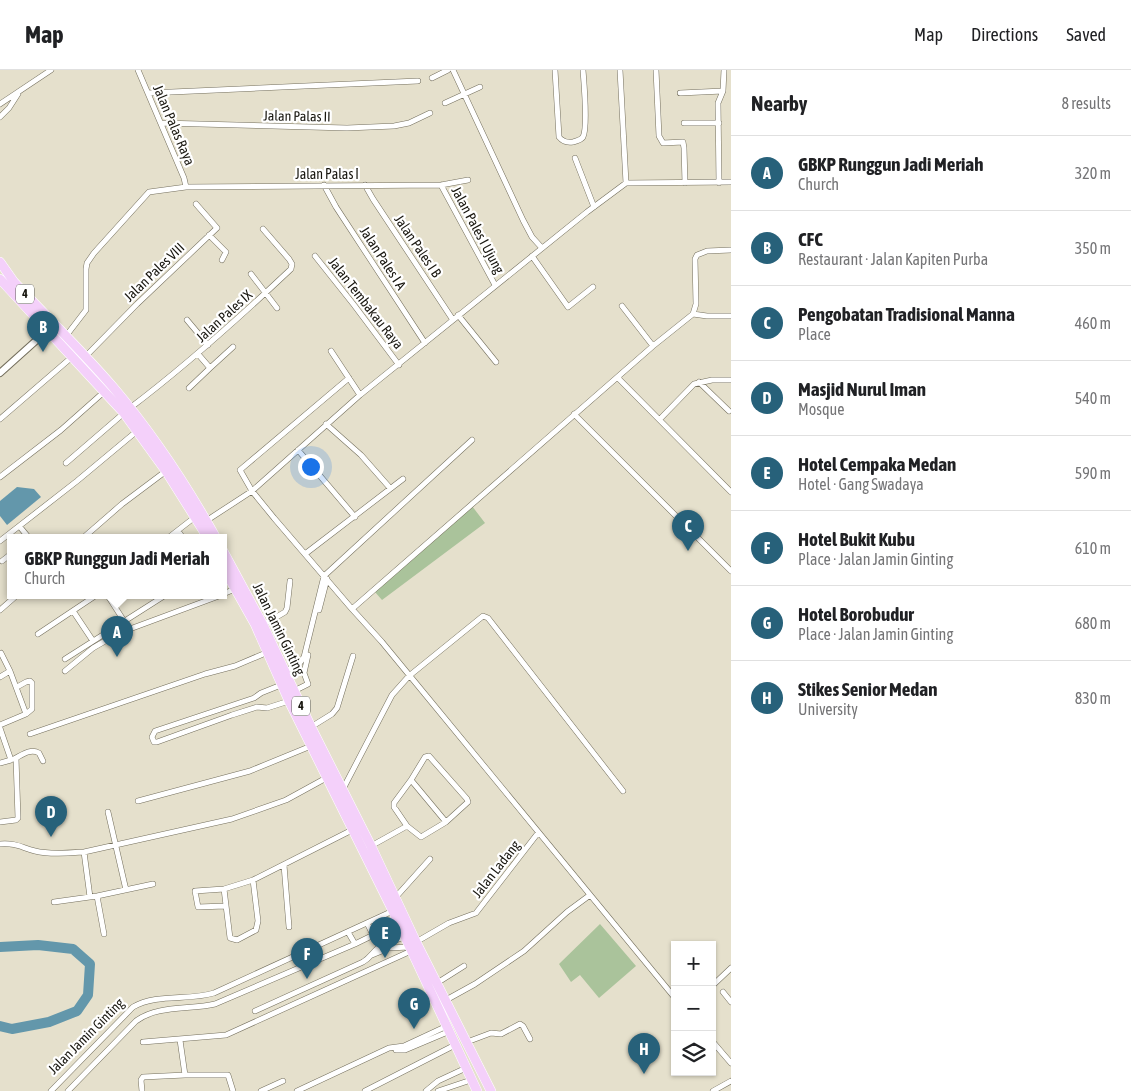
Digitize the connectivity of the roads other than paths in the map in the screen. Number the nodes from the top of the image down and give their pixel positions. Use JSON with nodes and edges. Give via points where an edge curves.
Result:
{"nodes":[{"id":1,"x":51,"y":70,"type":"edge"},
{"id":2,"x":138,"y":70,"type":"edge"},
{"id":3,"x":448,"y":70,"type":"edge"},
{"id":4,"x":452,"y":70,"type":"edge"},
{"id":5,"x":554,"y":70,"type":"edge"},
{"id":6,"x":584,"y":70,"type":"edge"},
{"id":7,"x":620,"y":70,"type":"edge"},
{"id":8,"x":656,"y":70,"type":"edge"},
{"id":9,"x":724,"y":70,"type":"edge"},
{"id":10,"x":432,"y":78,"type":"dead end"},
{"id":11,"x":418,"y":81,"type":"dead end"},
{"id":12,"x":480,"y":87,"type":"dead end"},
{"id":13,"x":723,"y":91,"type":"junction"},
{"id":14,"x":18,"y":93,"type":"junction"},
{"id":15,"x":149,"y":93,"type":"junction"},
{"id":16,"x":680,"y":93,"type":"dead end"},
{"id":17,"x":464,"y":95,"type":"junction"},
{"id":18,"x":0,"y":104,"type":"edge"},
{"id":19,"x":446,"y":104,"type":"dead end"},
{"id":20,"x":430,"y":113,"type":"dead end"},
{"id":21,"x":0,"y":117,"type":"edge"},
{"id":22,"x":684,"y":123,"type":"dead end"},
{"id":23,"x":719,"y":123,"type":"junction"},
{"id":24,"x":162,"y":124,"type":"junction"},
{"id":25,"x":575,"y":158,"type":"dead end"},
{"id":26,"x":468,"y":180,"type":"dead end"},
{"id":27,"x":719,"y":182,"type":"junction"},
{"id":28,"x":731,"y":182,"type":"edge"},
{"id":29,"x":626,"y":183,"type":"junction"},
{"id":30,"x":685,"y":183,"type":"junction"},
{"id":31,"x":441,"y":184,"type":"junction"},
{"id":32,"x":324,"y":185,"type":"junction"},
{"id":33,"x":365,"y":185,"type":"junction"},
{"id":34,"x":186,"y":187,"type":"junction"},
{"id":35,"x":196,"y":204,"type":"dead end"},
{"id":36,"x":594,"y":207,"type":"junction"},
{"id":37,"x":264,"y":229,"type":"dead end"},
{"id":38,"x":209,"y":235,"type":"junction"},
{"id":39,"x":542,"y":248,"type":"junction"},
{"id":40,"x":731,"y":250,"type":"edge"},
{"id":41,"x":315,"y":256,"type":"dead end"},
{"id":42,"x":532,"y":256,"type":"junction"},
{"id":43,"x":222,"y":260,"type":"dead end"},
{"id":44,"x":0,"y":262,"type":"edge"},
{"id":45,"x":251,"y":274,"type":"dead end"},
{"id":46,"x":2,"y":285,"type":"edge"},
{"id":47,"x":495,"y":286,"type":"junction"},
{"id":48,"x":593,"y":286,"type":"dead end"},
{"id":49,"x":265,"y":293,"type":"junction"},
{"id":50,"x":622,"y":306,"type":"dead end"},
{"id":51,"x":277,"y":308,"type":"dead end"},
{"id":52,"x":693,"y":314,"type":"junction"},
{"id":53,"x":458,"y":315,"type":"junction"},
{"id":54,"x":731,"y":316,"type":"edge"},
{"id":55,"x":187,"y":320,"type":"dead end"},
{"id":56,"x":453,"y":320,"type":"junction"},
{"id":57,"x":50,"y":327,"type":"junction"},
{"id":58,"x":65,"y":336,"type":"junction"},
{"id":59,"x":425,"y":343,"type":"junction"},
{"id":60,"x":208,"y":344,"type":"junction"},
{"id":61,"x":653,"y":346,"type":"junction"},
{"id":62,"x":233,"y":347,"type":"dead end"},
{"id":63,"x":331,"y":351,"type":"dead end"},
{"id":64,"x":198,"y":354,"type":"junction"},
{"id":65,"x":72,"y":356,"type":"junction"},
{"id":66,"x":85,"y":357,"type":"junction"},
{"id":67,"x":496,"y":362,"type":"dead end"},
{"id":68,"x":399,"y":365,"type":"junction"},
{"id":69,"x":210,"y":368,"type":"junction"},
{"id":70,"x":0,"y":373,"type":"edge"},
{"id":71,"x":348,"y":378,"type":"junction"},
{"id":72,"x":618,"y":378,"type":"junction"},
{"id":73,"x":731,"y":380,"type":"edge"},
{"id":74,"x":699,"y":382,"type":"junction"},
{"id":75,"x":189,"y":388,"type":"dead end"},
{"id":76,"x":105,"y":390,"type":"junction"},
{"id":77,"x":360,"y":395,"type":"junction"},
{"id":78,"x":127,"y":411,"type":"junction"},
{"id":79,"x":729,"y":411,"type":"dead end"},
{"id":80,"x":574,"y":414,"type":"junction"},
{"id":81,"x":0,"y":419,"type":"edge"},
{"id":82,"x":660,"y":419,"type":"junction"},
{"id":83,"x":326,"y":424,"type":"junction"},
{"id":84,"x":137,"y":431,"type":"junction"},
{"id":85,"x":472,"y":440,"type":"dead end"},
{"id":86,"x":298,"y":450,"type":"junction"},
{"id":87,"x":66,"y":464,"type":"dead end"},
{"id":88,"x":166,"y":471,"type":"junction"},
{"id":89,"x":0,"y":477,"type":"edge"},
{"id":90,"x":403,"y":479,"type":"dead end"},
{"id":91,"x":390,"y":488,"type":"junction"},
{"id":92,"x":252,"y":491,"type":"junction"},
{"id":93,"x":731,"y":492,"type":"edge"},
{"id":94,"x":355,"y":516,"type":"junction"},
{"id":95,"x":195,"y":518,"type":"junction"},
{"id":96,"x":205,"y":524,"type":"junction"},
{"id":97,"x":20,"y":527,"type":"junction"},
{"id":98,"x":178,"y":530,"type":"junction"},
{"id":99,"x":9,"y":534,"type":"edge"},
{"id":100,"x":26,"y":534,"type":"edge"},
{"id":101,"x":88,"y":534,"type":"edge"},
{"id":102,"x":173,"y":534,"type":"edge"},
{"id":103,"x":180,"y":534,"type":"edge"},
{"id":104,"x":207,"y":534,"type":"edge"},
{"id":105,"x":213,"y":534,"type":"edge"},
{"id":106,"x":305,"y":554,"type":"junction"},
{"id":107,"x":7,"y":557,"type":"edge"},
{"id":108,"x":227,"y":558,"type":"edge"},
{"id":109,"x":2,"y":561,"type":"dead end"},
{"id":110,"x":731,"y":571,"type":"edge"},
{"id":111,"x":227,"y":574,"type":"edge"},
{"id":112,"x":325,"y":577,"type":"junction"},
{"id":113,"x":290,"y":581,"type":"dead end"},
{"id":114,"x":235,"y":588,"type":"junction"},
{"id":115,"x":227,"y":592,"type":"edge"},
{"id":116,"x":13,"y":599,"type":"edge"},
{"id":117,"x":91,"y":599,"type":"edge"},
{"id":118,"x":110,"y":599,"type":"edge"},
{"id":119,"x":156,"y":599,"type":"edge"},
{"id":120,"x":211,"y":599,"type":"edge"},
{"id":121,"x":352,"y":609,"type":"junction"},
{"id":122,"x":0,"y":610,"type":"edge"},
{"id":123,"x":73,"y":611,"type":"junction"},
{"id":124,"x":124,"y":621,"type":"junction"},
{"id":125,"x":264,"y":625,"type":"junction"},
{"id":126,"x":38,"y":634,"type":"dead end"},
{"id":127,"x":93,"y":641,"type":"junction"},
{"id":128,"x":1,"y":652,"type":"dead end"},
{"id":129,"x":268,"y":652,"type":"junction"},
{"id":130,"x":353,"y":656,"type":"dead end"},
{"id":131,"x":66,"y":659,"type":"dead end"},
{"id":132,"x":65,"y":670,"type":"dead end"},
{"id":133,"x":10,"y":671,"type":"junction"},
{"id":134,"x":285,"y":671,"type":"junction"},
{"id":135,"x":409,"y":676,"type":"junction"},
{"id":136,"x":0,"y":677,"type":"edge"},
{"id":137,"x":281,"y":684,"type":"junction"},
{"id":138,"x":17,"y":687,"type":"junction"},
{"id":139,"x":294,"y":691,"type":"junction"},
{"id":140,"x":254,"y":698,"type":"junction"},
{"id":141,"x":289,"y":701,"type":"junction"},
{"id":142,"x":229,"y":707,"type":"junction"},
{"id":143,"x":257,"y":708,"type":"junction"},
{"id":144,"x":211,"y":713,"type":"junction"},
{"id":145,"x":26,"y":714,"type":"junction"},
{"id":146,"x":232,"y":715,"type":"junction"},
{"id":147,"x":192,"y":719,"type":"junction"},
{"id":148,"x":214,"y":721,"type":"junction"},
{"id":149,"x":174,"y":725,"type":"junction"},
{"id":150,"x":0,"y":726,"type":"edge"},
{"id":151,"x":310,"y":727,"type":"junction"},
{"id":152,"x":195,"y":729,"type":"junction"},
{"id":153,"x":30,"y":734,"type":"dead end"},
{"id":154,"x":177,"y":736,"type":"junction"},
{"id":155,"x":311,"y":746,"type":"junction"},
{"id":156,"x":14,"y":759,"type":"junction"},
{"id":157,"x":43,"y":761,"type":"dead end"},
{"id":158,"x":0,"y":764,"type":"edge"},
{"id":159,"x":330,"y":776,"type":"junction"},
{"id":160,"x":411,"y":780,"type":"junction"},
{"id":161,"x":342,"y":789,"type":"junction"},
{"id":162,"x":623,"y":791,"type":"dead end"},
{"id":163,"x":138,"y":801,"type":"dead end"},
{"id":164,"x":108,"y":812,"type":"dead end"},
{"id":165,"x":0,"y":822,"type":"edge"},
{"id":166,"x":446,"y":822,"type":"junction"},
{"id":167,"x":407,"y":826,"type":"junction"},
{"id":168,"x":352,"y":830,"type":"junction"},
{"id":169,"x":538,"y":833,"type":"junction"},
{"id":170,"x":0,"y":844,"type":"edge"},
{"id":171,"x":115,"y":846,"type":"junction"},
{"id":172,"x":371,"y":846,"type":"junction"},
{"id":173,"x":84,"y":852,"type":"junction"},
{"id":174,"x":430,"y":859,"type":"dead end"},
{"id":175,"x":284,"y":865,"type":"junction"},
{"id":176,"x":253,"y":880,"type":"junction"},
{"id":177,"x":153,"y":884,"type":"dead end"},
{"id":178,"x":224,"y":889,"type":"junction"},
{"id":179,"x":126,"y":890,"type":"junction"},
{"id":180,"x":188,"y":890,"type":"dead end"},
{"id":181,"x":195,"y":891,"type":"junction"},
{"id":182,"x":590,"y":895,"type":"junction"},
{"id":183,"x":90,"y":896,"type":"junction"},
{"id":184,"x":97,"y":896,"type":"junction"},
{"id":185,"x":395,"y":898,"type":"junction"},
{"id":186,"x":54,"y":902,"type":"dead end"},
{"id":187,"x":225,"y":906,"type":"junction"},
{"id":188,"x":397,"y":909,"type":"junction"},
{"id":189,"x":402,"y":921,"type":"junction"},
{"id":190,"x":367,"y":923,"type":"junction"},
{"id":191,"x":289,"y":927,"type":"dead end"},
{"id":192,"x":348,"y":932,"type":"junction"},
{"id":193,"x":104,"y":934,"type":"dead end"},
{"id":194,"x":373,"y":935,"type":"junction"},
{"id":195,"x":405,"y":937,"type":"junction"},
{"id":196,"x":355,"y":944,"type":"junction"},
{"id":197,"x":412,"y":947,"type":"junction"},
{"id":198,"x":372,"y":955,"type":"junction"},
{"id":199,"x":464,"y":966,"type":"dead end"},
{"id":200,"x":731,"y":968,"type":"edge"},
{"id":201,"x":437,"y":982,"type":"junction"},
{"id":202,"x":716,"y":982,"type":"edge"},
{"id":203,"x":723,"y":992,"type":"dead end"},
{"id":204,"x":671,"y":993,"type":"edge"},
{"id":205,"x":446,"y":1000,"type":"junction"},
{"id":206,"x":731,"y":1002,"type":"edge"},
{"id":207,"x":255,"y":1011,"type":"dead end"},
{"id":208,"x":448,"y":1029,"type":"junction"},
{"id":209,"x":530,"y":1039,"type":"dead end"},
{"id":210,"x":180,"y":1040,"type":"junction"},
{"id":211,"x":142,"y":1042,"type":"dead end"},
{"id":212,"x":467,"y":1042,"type":"junction"},
{"id":213,"x":456,"y":1045,"type":"junction"},
{"id":214,"x":716,"y":1046,"type":"edge"},
{"id":215,"x":731,"y":1063,"type":"edge"},
{"id":216,"x":466,"y":1068,"type":"junction"},
{"id":217,"x":185,"y":1075,"type":"junction"},
{"id":218,"x":438,"y":1080,"type":"junction"},
{"id":219,"x":471,"y":1080,"type":"junction"},
{"id":220,"x":731,"y":1080,"type":"edge"},
{"id":221,"x":284,"y":1081,"type":"dead end"},
{"id":222,"x":51,"y":1091,"type":"edge"},
{"id":223,"x":68,"y":1091,"type":"edge"},
{"id":224,"x":142,"y":1091,"type":"edge"},
{"id":225,"x":233,"y":1091,"type":"edge"},
{"id":226,"x":261,"y":1091,"type":"edge"},
{"id":227,"x":297,"y":1091,"type":"edge"},
{"id":228,"x":365,"y":1091,"type":"edge"},
{"id":229,"x":428,"y":1091,"type":"edge"},
{"id":230,"x":440,"y":1091,"type":"edge"},
{"id":231,"x":477,"y":1091,"type":"edge"},
{"id":232,"x":491,"y":1091,"type":"edge"},
{"id":233,"x":714,"y":1091,"type":"edge"}],
"edges":[{"from":1,"to":14,"type":"street"},
{"from":2,"to":15,"type":"street","name":"Jalan Palas Raya"},
{"from":3,"to":10,"type":"street"},
{"from":4,"to":17,"type":"street"},
{"from":5,"to":6,"type":"street","via":[[559,137],[565,142],[572,142],[584,136]]},
{"from":7,"to":29,"type":"street"},
{"from":8,"to":30,"type":"street","via":[[659,136],[663,142],[683,142]]},
{"from":9,"to":13,"type":"street"},
{"from":11,"to":15,"type":"street"},
{"from":12,"to":17,"type":"street"},
{"from":13,"to":16,"type":"street"},
{"from":13,"to":23,"type":"street","via":[[719,99]]},
{"from":14,"to":18,"type":"street"},
{"from":14,"to":21,"type":"street"},
{"from":15,"to":24,"type":"street","name":"Jalan Palas Raya"},
{"from":17,"to":19,"type":"street"},
{"from":17,"to":39,"type":"street","via":[[523,220]]},
{"from":20,"to":24,"type":"street","name":"Jalan Palas II","via":[[394,126],[347,128]]},
{"from":22,"to":23,"type":"street"},
{"from":23,"to":27,"type":"street"},
{"from":24,"to":34,"type":"street","name":"Jalan Palas Raya"},
{"from":25,"to":36,"type":"street"},
{"from":26,"to":31,"type":"street","name":"Jalan Palas I"},
{"from":27,"to":28,"type":"street"},
{"from":27,"to":30,"type":"street"},
{"from":29,"to":30,"type":"street"},
{"from":29,"to":36,"type":"street"},
{"from":31,"to":33,"type":"street","name":"Jalan Palas I"},
{"from":31,"to":47,"type":"street","name":"Jalan Pales I Ujung"},
{"from":32,"to":33,"type":"street","name":"Jalan Palas I"},
{"from":32,"to":34,"type":"street","name":"Jalan Palas I"},
{"from":32,"to":59,"type":"street","name":"Jalan Pales I A"},
{"from":33,"to":56,"type":"street","name":"Jalan Pales I B"},
{"from":34,"to":58,"type":"street","name":"Jalan Palas Raya","via":[[149,192],[94,253],[86,269],[86,310]]},
{"from":35,"to":38,"type":"street","via":[[217,225]]},
{"from":36,"to":39,"type":"street"},
{"from":37,"to":49,"type":"street","name":"Jalan Pales IX","via":[[292,264],[291,269]]},
{"from":38,"to":43,"type":"street","via":[[226,252]]},
{"from":38,"to":66,"type":"street","name":"Jalan Pales VIII"},
{"from":39,"to":42,"type":"street"},
{"from":40,"to":52,"type":"street","via":[[707,251],[697,255]]},
{"from":41,"to":68,"type":"street","name":"Jalan Tembakau Raya"},
{"from":42,"to":47,"type":"street"},
{"from":42,"to":48,"type":"street","via":[[568,307]]},
{"from":44,"to":57,"type":"highway","number":"4"},
{"from":45,"to":49,"type":"street"},
{"from":46,"to":57,"type":"highway","number":"4"},
{"from":47,"to":53,"type":"street"},
{"from":49,"to":51,"type":"street"},
{"from":49,"to":60,"type":"street","name":"Jalan Pales IX"},
{"from":50,"to":61,"type":"street"},
{"from":52,"to":54,"type":"street"},
{"from":52,"to":61,"type":"street"},
{"from":53,"to":56,"type":"street"},
{"from":53,"to":67,"type":"street"},
{"from":55,"to":60,"type":"street"},
{"from":56,"to":59,"type":"street"},
{"from":57,"to":58,"type":"highway","number":"4"},
{"from":57,"to":65,"type":"highway","number":"4"},
{"from":57,"to":70,"type":"street"},
{"from":58,"to":66,"type":"highway","number":"4"},
{"from":59,"to":68,"type":"street"},
{"from":60,"to":64,"type":"street","name":"Jalan Pales IX"},
{"from":61,"to":72,"type":"street"},
{"from":62,"to":69,"type":"street"},
{"from":63,"to":71,"type":"street"},
{"from":64,"to":69,"type":"street"},
{"from":64,"to":78,"type":"street","name":"Jalan Pales IX"},
{"from":65,"to":76,"type":"highway","number":"4"},
{"from":65,"to":81,"type":"street"},
{"from":66,"to":78,"type":"highway","number":"4"},
{"from":68,"to":77,"type":"street"},
{"from":69,"to":75,"type":"street"},
{"from":71,"to":77,"type":"street"},
{"from":71,"to":92,"type":"street","via":[[241,468],[240,472]]},
{"from":72,"to":80,"type":"street"},
{"from":72,"to":82,"type":"street"},
{"from":73,"to":74,"type":"street"},
{"from":74,"to":79,"type":"street"},
{"from":74,"to":82,"type":"street"},
{"from":76,"to":78,"type":"highway","number":"4"},
{"from":76,"to":89,"type":"street","via":[[61,430]]},
{"from":77,"to":83,"type":"street"},
{"from":78,"to":84,"type":"highway","number":"4"},
{"from":78,"to":87,"type":"street","name":"Jalan Pales IX"},
{"from":78,"to":96,"type":"highway","number":"4","via":[[161,451]]},
{"from":80,"to":110,"type":"street"},
{"from":80,"to":121,"type":"street"},
{"from":82,"to":93,"type":"street"},
{"from":83,"to":86,"type":"street"},
{"from":83,"to":91,"type":"street","via":[[361,455]]},
{"from":84,"to":88,"type":"highway","number":"4"},
{"from":84,"to":97,"type":"street"},
{"from":85,"to":112,"type":"street"},
{"from":86,"to":92,"type":"street"},
{"from":86,"to":94,"type":"street"},
{"from":88,"to":95,"type":"highway","number":"4"},
{"from":88,"to":101,"type":"street"},
{"from":90,"to":91,"type":"street"},
{"from":91,"to":94,"type":"street"},
{"from":92,"to":96,"type":"street"},
{"from":92,"to":106,"type":"street"},
{"from":94,"to":106,"type":"street"},
{"from":95,"to":96,"type":"highway","number":"4"},
{"from":95,"to":98,"type":"street"},
{"from":96,"to":104,"type":"highway","number":"4"},
{"from":96,"to":105,"type":"highway","number":"4"},
{"from":97,"to":99,"type":"street"},
{"from":97,"to":100,"type":"street"},
{"from":98,"to":102,"type":"street"},
{"from":98,"to":103,"type":"street"},
{"from":106,"to":112,"type":"street"},
{"from":107,"to":109,"type":"street"},
{"from":108,"to":125,"type":"highway","name":"Jalan Jamin Ginting","number":"4"},
{"from":111,"to":114,"type":"highway","name":"Jalan Jamin Ginting","number":"4"},
{"from":112,"to":121,"type":"street"},
{"from":112,"to":134,"type":"street","via":[[304,657],[299,664]]},
{"from":112,"to":139,"type":"street","via":[[304,672],[308,684]]},
{"from":113,"to":125,"type":"street","via":[[285,612]]},
{"from":114,"to":115,"type":"street"},
{"from":114,"to":129,"type":"highway","name":"Jalan Jamin Ginting","number":"4"},
{"from":116,"to":122,"type":"street"},
{"from":117,"to":123,"type":"street"},
{"from":118,"to":124,"type":"street"},
{"from":119,"to":124,"type":"street"},
{"from":120,"to":132,"type":"street","via":[[119,633]]},
{"from":121,"to":135,"type":"street"},
{"from":123,"to":126,"type":"street"},
{"from":123,"to":127,"type":"street"},
{"from":124,"to":127,"type":"street"},
{"from":125,"to":134,"type":"highway","name":"Jalan Jamin Ginting","number":"4"},
{"from":127,"to":131,"type":"street"},
{"from":128,"to":133,"type":"street"},
{"from":129,"to":137,"type":"highway","name":"Jalan Jamin Ginting","number":"4"},
{"from":129,"to":153,"type":"street"},
{"from":130,"to":151,"type":"street","via":[[337,708]]},
{"from":133,"to":136,"type":"street"},
{"from":133,"to":138,"type":"street"},
{"from":134,"to":139,"type":"highway","name":"Jalan Jamin Ginting","number":"4"},
{"from":135,"to":161,"type":"street","via":[[392,694]]},
{"from":135,"to":162,"type":"street","via":[[481,616],[486,617]]},
{"from":135,"to":169,"type":"street"},
{"from":137,"to":140,"type":"street"},
{"from":137,"to":141,"type":"highway","name":"Jalan Jamin Ginting","number":"4"},
{"from":138,"to":145,"type":"street"},
{"from":138,"to":145,"type":"street","via":[[26,682],[32,683],[33,707]]},
{"from":139,"to":151,"type":"highway","name":"Jalan Jamin Ginting","number":"4"},
{"from":140,"to":142,"type":"street"},
{"from":140,"to":143,"type":"street"},
{"from":141,"to":143,"type":"street"},
{"from":141,"to":155,"type":"highway","name":"Jalan Jamin Ginting","number":"4"},
{"from":142,"to":144,"type":"street"},
{"from":142,"to":146,"type":"street"},
{"from":143,"to":146,"type":"street"},
{"from":144,"to":147,"type":"street"},
{"from":144,"to":148,"type":"street"},
{"from":145,"to":150,"type":"street"},
{"from":146,"to":148,"type":"street"},
{"from":147,"to":149,"type":"street"},
{"from":147,"to":152,"type":"street"},
{"from":148,"to":152,"type":"street"},
{"from":149,"to":154,"type":"street"},
{"from":149,"to":154,"type":"street","via":[[155,731],[152,737],[155,742]]},
{"from":150,"to":156,"type":"street"},
{"from":151,"to":159,"type":"highway","name":"Jalan Jamin Ginting","number":"4"},
{"from":152,"to":154,"type":"street"},
{"from":155,"to":159,"type":"highway","name":"Jalan Jamin Ginting","number":"4"},
{"from":155,"to":163,"type":"street","via":[[250,771]]},
{"from":156,"to":157,"type":"street","via":[[33,751],[39,753]]},
{"from":156,"to":158,"type":"street"},
{"from":156,"to":165,"type":"street","via":[[17,819]]},
{"from":159,"to":161,"type":"highway","name":"Jalan Jamin Ginting","number":"4"},
{"from":159,"to":168,"type":"highway","name":"Jalan Jamin Ginting","number":"4"},
{"from":159,"to":171,"type":"street","via":[[286,800],[232,819]]},
{"from":160,"to":166,"type":"street"},
{"from":160,"to":166,"type":"street","via":[[425,757],[430,756],[467,799],[466,804]]},
{"from":160,"to":167,"type":"street","via":[[393,804]]},
{"from":161,"to":172,"type":"highway","name":"Jalan Jamin Ginting","number":"4"},
{"from":164,"to":171,"type":"street"},
{"from":166,"to":167,"type":"street","via":[[420,837]]},
{"from":167,"to":172,"type":"street"},
{"from":168,"to":175,"type":"street"},
{"from":168,"to":188,"type":"highway","name":"Jalan Jamin Ginting","number":"4"},
{"from":169,"to":182,"type":"street"},
{"from":169,"to":197,"type":"street","name":"Jalan Ladang","via":[[476,913],[449,923]]},
{"from":170,"to":173,"type":"street","via":[[17,844],[36,852]]},
{"from":171,"to":173,"type":"street"},
{"from":171,"to":179,"type":"street"},
{"from":172,"to":185,"type":"highway","name":"Jalan Jamin Ginting","number":"4"},
{"from":173,"to":183,"type":"street"},
{"from":174,"to":185,"type":"street"},
{"from":175,"to":176,"type":"street"},
{"from":175,"to":191,"type":"street"},
{"from":176,"to":178,"type":"street"},
{"from":176,"to":187,"type":"street","via":[[258,921],[256,930],[232,940]]},
{"from":177,"to":179,"type":"street"},
{"from":178,"to":181,"type":"street"},
{"from":178,"to":187,"type":"street"},
{"from":179,"to":184,"type":"street"},
{"from":180,"to":181,"type":"street"},
{"from":181,"to":187,"type":"street","via":[[199,907]]},
{"from":182,"to":204,"type":"street"},
{"from":182,"to":205,"type":"street","via":[[524,951]]},
{"from":183,"to":184,"type":"street"},
{"from":183,"to":186,"type":"street"},
{"from":184,"to":193,"type":"street"},
{"from":185,"to":188,"type":"highway","name":"Jalan Jamin Ginting","number":"4"},
{"from":188,"to":189,"type":"highway","name":"Jalan Jamin Ginting","number":"4"},
{"from":188,"to":190,"type":"street","name":"Jalan Jamin Ginting"},
{"from":189,"to":194,"type":"street","name":"Jalan Jamin Ginting"},
{"from":189,"to":195,"type":"highway","name":"Jalan Jamin Ginting","number":"4"},
{"from":189,"to":197,"type":"highway","name":"Jalan Jamin Ginting","number":"4"},
{"from":190,"to":192,"type":"street","name":"Jalan Jamin Ginting"},
{"from":190,"to":194,"type":"street"},
{"from":192,"to":196,"type":"street"},
{"from":192,"to":222,"type":"street","name":"Jalan Jamin Ginting","via":[[209,994],[140,1003]]},
{"from":194,"to":196,"type":"street","name":"Jalan Jamin Ginting"},
{"from":195,"to":197,"type":"highway","name":"Jalan Jamin Ginting","number":"4"},
{"from":195,"to":198,"type":"street","via":[[384,944]]},
{"from":196,"to":223,"type":"street","name":"Jalan Jamin Ginting","via":[[215,1004],[156,1011],[143,1016]]},
{"from":197,"to":198,"type":"street","via":[[389,948]]},
{"from":197,"to":201,"type":"highway","name":"Jalan Jamin Ginting","number":"4"},
{"from":197,"to":208,"type":"highway","name":"Jalan Jamin Ginting","number":"4"},
{"from":197,"to":210,"type":"street","name":"Jalan Ladang","via":[[226,1036]]},
{"from":198,"to":207,"type":"street"},
{"from":199,"to":201,"type":"street"},
{"from":200,"to":202,"type":"street"},
{"from":201,"to":205,"type":"highway","name":"Jalan Jamin Ginting","number":"4"},
{"from":203,"to":206,"type":"street"},
{"from":205,"to":212,"type":"highway","name":"Jalan Jamin Ginting","number":"4"},
{"from":208,"to":213,"type":"highway","name":"Jalan Jamin Ginting","number":"4"},
{"from":208,"to":227,"type":"street","via":[[405,1050],[389,1048]]},
{"from":209,"to":212,"type":"street","via":[[520,1024],[501,1034],[492,1033]]},
{"from":210,"to":211,"type":"street","name":"Jalan Ladang"},
{"from":210,"to":217,"type":"street"},
{"from":212,"to":232,"type":"highway","name":"Jalan Jamin Ginting","number":"4"},
{"from":213,"to":216,"type":"highway","name":"Jalan Jamin Ginting","number":"4"},
{"from":213,"to":228,"type":"street"},
{"from":214,"to":215,"type":"street"},
{"from":216,"to":218,"type":"street"},
{"from":216,"to":219,"type":"highway","name":"Jalan Jamin Ginting","number":"4"},
{"from":217,"to":224,"type":"street","via":[[143,1077],[140,1080]]},
{"from":217,"to":225,"type":"street","via":[[228,1075]]},
{"from":218,"to":229,"type":"street"},
{"from":218,"to":230,"type":"street"},
{"from":219,"to":230,"type":"street"},
{"from":219,"to":231,"type":"highway","name":"Jalan Jamin Ginting","number":"4"},
{"from":220,"to":233,"type":"street"},
{"from":221,"to":226,"type":"street"}]}
